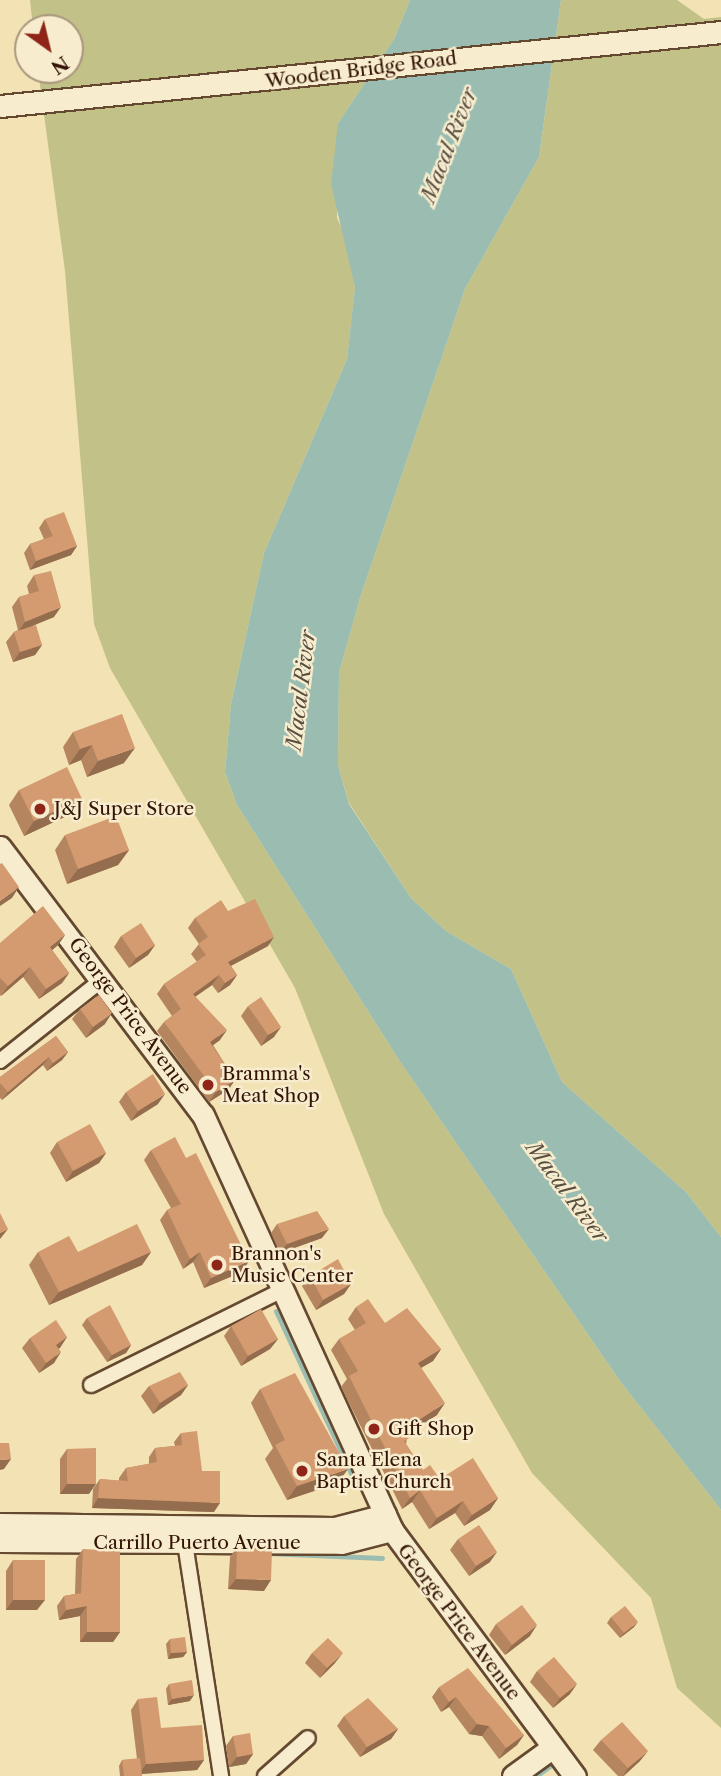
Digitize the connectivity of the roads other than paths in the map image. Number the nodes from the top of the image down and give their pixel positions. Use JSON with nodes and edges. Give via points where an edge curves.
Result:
{"nodes":[{"id":1,"x":721,"y":32,"type":"edge"},
{"id":2,"x":0,"y":106,"type":"edge"},
{"id":3,"x":0,"y":847,"type":"edge"},
{"id":4,"x":103,"y":979,"type":"junction"},
{"id":5,"x":0,"y":1061,"type":"edge"},
{"id":6,"x":282,"y":1290,"type":"junction"},
{"id":7,"x":91,"y":1385,"type":"dead end"},
{"id":8,"x":388,"y":1523,"type":"junction"},
{"id":9,"x":0,"y":1524,"type":"edge"},
{"id":10,"x":0,"y":1541,"type":"edge"},
{"id":11,"x":186,"y":1543,"type":"junction"},
{"id":12,"x":308,"y":1738,"type":"dead end"},
{"id":13,"x":553,"y":1746,"type":"junction"},
{"id":14,"x":221,"y":1776,"type":"edge"},
{"id":15,"x":265,"y":1776,"type":"edge"},
{"id":16,"x":513,"y":1776,"type":"edge"},
{"id":17,"x":575,"y":1776,"type":"edge"}],
"edges":[{"from":1,"to":2,"type":"main road","name":"Wooden Bridge Road"},
{"from":3,"to":4,"type":"main road","name":"George Price Avenue"},
{"from":4,"to":5,"type":"street"},
{"from":4,"to":6,"type":"main road","name":"George Price Avenue","via":[[202,1115]]},
{"from":6,"to":7,"type":"street"},
{"from":6,"to":8,"type":"main road","name":"George Price Avenue"},
{"from":8,"to":9,"type":"main road","name":"Carrillo Puerto Avenue","via":[[335,1528]]},
{"from":8,"to":11,"type":"main road","name":"Carrillo Puerto Avenue","via":[[341,1544]]},
{"from":8,"to":13,"type":"main road","name":"George Price Avenue"},
{"from":10,"to":11,"type":"main road","name":"Carrillo Puerto Avenue"},
{"from":11,"to":14,"type":"street"},
{"from":12,"to":15,"type":"street"},
{"from":13,"to":16,"type":"main road"},
{"from":13,"to":17,"type":"main road","name":"George Price Avenue"}]}
